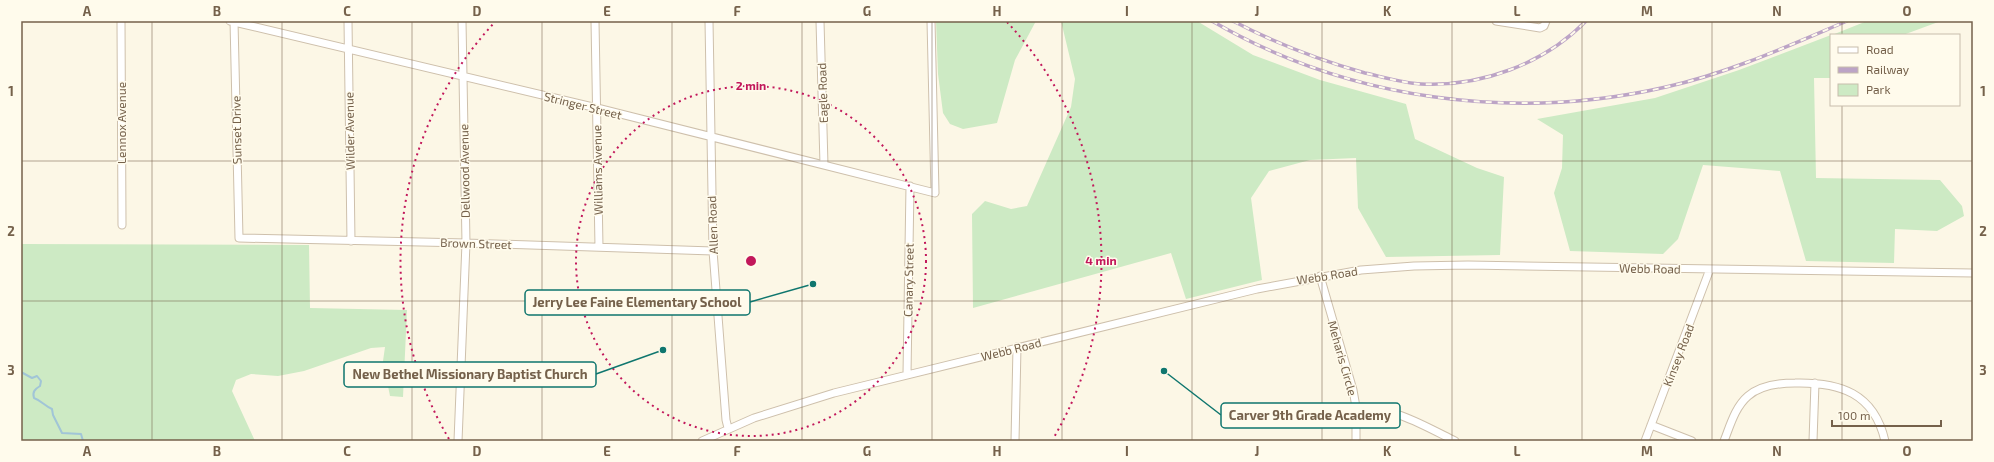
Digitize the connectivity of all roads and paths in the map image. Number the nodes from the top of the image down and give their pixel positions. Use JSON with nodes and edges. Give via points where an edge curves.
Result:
{"nodes":[{"id":1,"x":121,"y":21,"type":"edge"},
{"id":2,"x":233,"y":21,"type":"edge"},
{"id":3,"x":348,"y":21,"type":"edge"},
{"id":4,"x":462,"y":21,"type":"edge"},
{"id":5,"x":595,"y":21,"type":"edge"},
{"id":6,"x":709,"y":21,"type":"edge"},
{"id":7,"x":820,"y":21,"type":"edge"},
{"id":8,"x":931,"y":21,"type":"edge"},
{"id":9,"x":1496,"y":21,"type":"edge"},
{"id":10,"x":1545,"y":24,"type":"edge"},
{"id":11,"x":348,"y":49,"type":"junction"},
{"id":12,"x":463,"y":77,"type":"junction"},
{"id":13,"x":597,"y":108,"type":"junction"},
{"id":14,"x":711,"y":138,"type":"junction"},
{"id":15,"x":824,"y":165,"type":"junction"},
{"id":16,"x":910,"y":186,"type":"junction"},
{"id":17,"x":122,"y":225,"type":"dead end"},
{"id":18,"x":239,"y":238,"type":"joint"},
{"id":19,"x":351,"y":241,"type":"junction"},
{"id":20,"x":466,"y":243,"type":"junction"},
{"id":21,"x":598,"y":247,"type":"junction"},
{"id":22,"x":713,"y":251,"type":"junction"},
{"id":23,"x":1710,"y":269,"type":"junction"},
{"id":24,"x":1973,"y":273,"type":"edge"},
{"id":25,"x":1320,"y":276,"type":"junction"},
{"id":26,"x":1017,"y":347,"type":"junction"},
{"id":27,"x":906,"y":374,"type":"junction"},
{"id":28,"x":1815,"y":383,"type":"junction"},
{"id":29,"x":1356,"y":407,"type":"junction"},
{"id":30,"x":1651,"y":425,"type":"junction"},
{"id":31,"x":728,"y":428,"type":"junction"},
{"id":32,"x":458,"y":441,"type":"edge"},
{"id":33,"x":702,"y":441,"type":"edge"},
{"id":34,"x":1015,"y":441,"type":"edge"},
{"id":35,"x":1356,"y":441,"type":"edge"},
{"id":36,"x":1455,"y":441,"type":"edge"},
{"id":37,"x":1645,"y":441,"type":"edge"},
{"id":38,"x":1692,"y":441,"type":"edge"},
{"id":39,"x":1724,"y":441,"type":"edge"},
{"id":40,"x":1813,"y":441,"type":"edge"},
{"id":41,"x":1885,"y":441,"type":"edge"}],
"edges":[{"from":1,"to":17,"type":"street","name":"Lennox Avenue"},
{"from":2,"to":11,"type":"street","name":"Stringer Street"},
{"from":2,"to":18,"type":"street","name":"Sunset Drive"},
{"from":3,"to":11,"type":"street","name":"Wilder Avenue"},
{"from":4,"to":12,"type":"street","name":"Dellwood Avenue"},
{"from":5,"to":13,"type":"street","name":"Williams Avenue"},
{"from":6,"to":14,"type":"street","name":"Allen Road"},
{"from":7,"to":15,"type":"street","name":"Eagle Road"},
{"from":8,"to":16,"type":"street","name":"Stringer Street","via":[[935,193]]},
{"from":9,"to":10,"type":"street","via":[[1540,28]]},
{"from":11,"to":12,"type":"street","name":"Stringer Street"},
{"from":11,"to":19,"type":"street","name":"Wilder Avenue"},
{"from":12,"to":13,"type":"street","name":"Stringer Street"},
{"from":12,"to":20,"type":"street","name":"Dellwood Avenue"},
{"from":13,"to":14,"type":"street","name":"Stringer Street"},
{"from":13,"to":21,"type":"street","name":"Williams Avenue"},
{"from":14,"to":15,"type":"street","name":"Stringer Street"},
{"from":14,"to":22,"type":"street","name":"Allen Road"},
{"from":15,"to":16,"type":"street","name":"Stringer Street"},
{"from":16,"to":27,"type":"street","name":"Canary Street"},
{"from":18,"to":19,"type":"street","name":"Brown Street"},
{"from":19,"to":20,"type":"street","name":"Brown Street"},
{"from":20,"to":21,"type":"street","name":"Brown Street"},
{"from":20,"to":32,"type":"street","name":"Dellwood Avenue"},
{"from":21,"to":22,"type":"street","name":"Brown Street"},
{"from":22,"to":31,"type":"street","name":"Allen Road"},
{"from":23,"to":24,"type":"street","name":"Webb Road"},
{"from":23,"to":25,"type":"street","name":"Webb Road","via":[[1421,266]]},
{"from":23,"to":30,"type":"street","name":"Kinsey Road"},
{"from":25,"to":26,"type":"street","name":"Webb Road"},
{"from":25,"to":29,"type":"street","name":"Meharis Circle"},
{"from":26,"to":27,"type":"street","name":"Webb Road"},
{"from":26,"to":34,"type":"street"},
{"from":27,"to":31,"type":"street","name":"Webb Road","via":[[803,402]]},
{"from":28,"to":39,"type":"street","via":[[1784,383],[1763,387],[1747,396],[1737,410]]},
{"from":28,"to":40,"type":"street"},
{"from":28,"to":41,"type":"street","via":[[1838,386],[1857,395],[1878,419]]},
{"from":29,"to":35,"type":"street","name":"Meharis Circle"},
{"from":29,"to":36,"type":"street","via":[[1397,414]]},
{"from":30,"to":37,"type":"street","name":"Kinsey Road"},
{"from":30,"to":38,"type":"street"},
{"from":31,"to":33,"type":"street","name":"Webb Road"}]}
